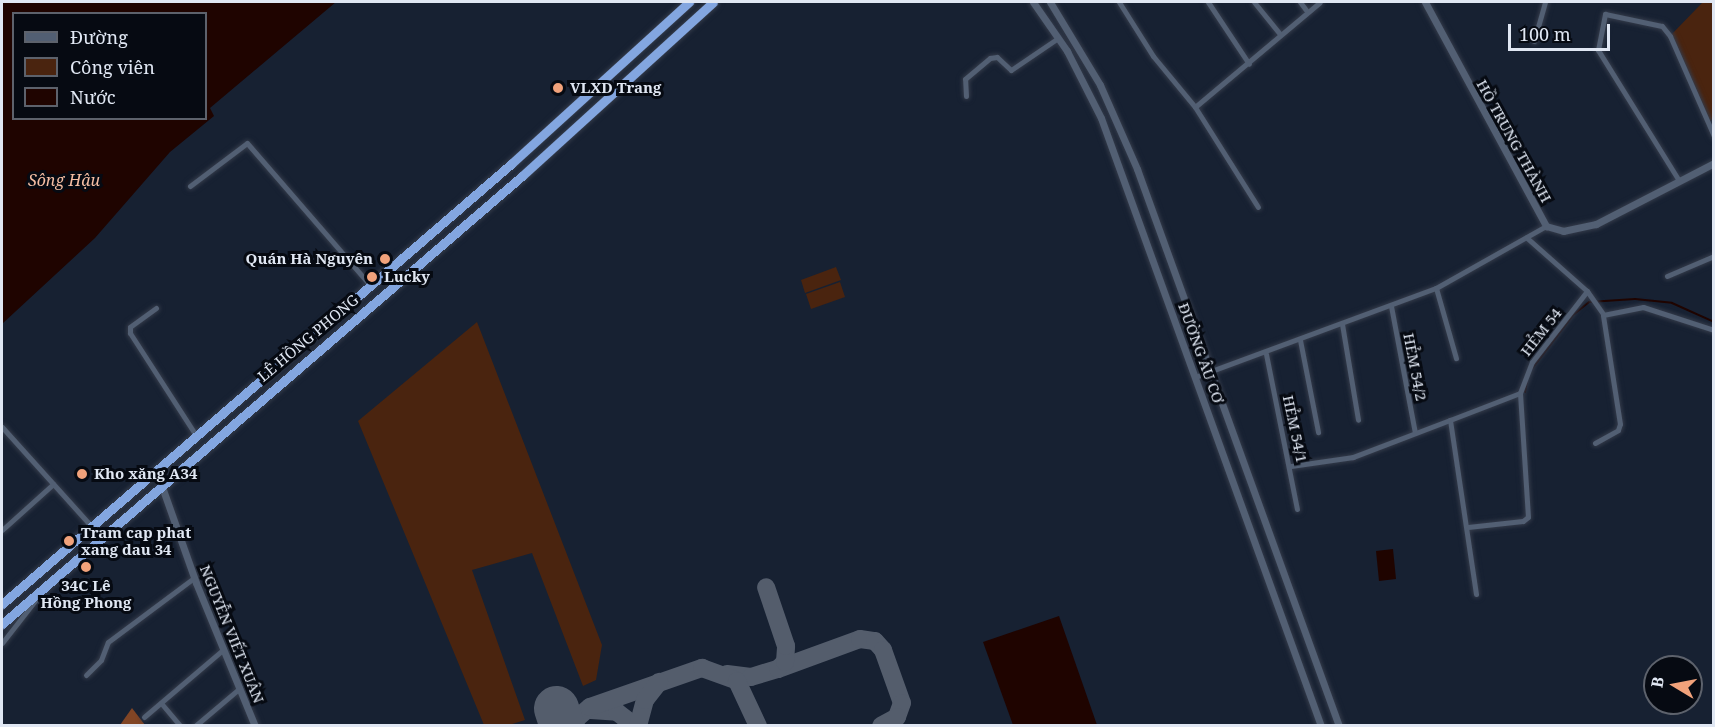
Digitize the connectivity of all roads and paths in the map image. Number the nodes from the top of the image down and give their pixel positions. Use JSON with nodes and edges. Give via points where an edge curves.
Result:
{"nodes":[{"id":1,"x":689,"y":2,"type":"edge"},
{"id":2,"x":713,"y":2,"type":"edge"},
{"id":3,"x":1033,"y":2,"type":"edge"},
{"id":4,"x":1050,"y":2,"type":"edge"},
{"id":5,"x":1119,"y":2,"type":"edge"},
{"id":6,"x":1208,"y":2,"type":"edge"},
{"id":7,"x":1254,"y":2,"type":"edge"},
{"id":8,"x":1300,"y":2,"type":"edge"},
{"id":9,"x":1320,"y":2,"type":"edge"},
{"id":10,"x":1425,"y":2,"type":"edge"},
{"id":11,"x":1545,"y":2,"type":"edge"},
{"id":12,"x":1306,"y":10,"type":"junction"},
{"id":13,"x":1280,"y":34,"type":"junction"},
{"id":14,"x":1058,"y":38,"type":"junction"},
{"id":15,"x":1534,"y":41,"type":"dead end"},
{"id":16,"x":1249,"y":64,"type":"junction"},
{"id":17,"x":966,"y":96,"type":"dead end"},
{"id":18,"x":1195,"y":107,"type":"junction"},
{"id":19,"x":1713,"y":136,"type":"edge"},
{"id":20,"x":1713,"y":163,"type":"edge"},
{"id":21,"x":1678,"y":179,"type":"junction"},
{"id":22,"x":190,"y":186,"type":"dead end"},
{"id":23,"x":1146,"y":193,"type":"junction"},
{"id":24,"x":1132,"y":199,"type":"junction"},
{"id":25,"x":1258,"y":207,"type":"dead end"},
{"id":26,"x":1546,"y":226,"type":"junction"},
{"id":27,"x":1526,"y":237,"type":"junction"},
{"id":28,"x":1713,"y":256,"type":"edge"},
{"id":29,"x":1667,"y":276,"type":"dead end"},
{"id":30,"x":370,"y":285,"type":"junction"},
{"id":31,"x":1436,"y":288,"type":"junction"},
{"id":32,"x":1587,"y":291,"type":"junction"},
{"id":33,"x":1391,"y":306,"type":"junction"},
{"id":34,"x":156,"y":308,"type":"dead end"},
{"id":35,"x":1603,"y":314,"type":"junction"},
{"id":36,"x":1342,"y":324,"type":"junction"},
{"id":37,"x":1713,"y":330,"type":"edge"},
{"id":38,"x":1299,"y":340,"type":"junction"},
{"id":39,"x":1266,"y":354,"type":"junction"},
{"id":40,"x":1456,"y":358,"type":"dead end"},
{"id":41,"x":1210,"y":372,"type":"junction"},
{"id":42,"x":1195,"y":377,"type":"junction"},
{"id":43,"x":1520,"y":393,"type":"junction"},
{"id":44,"x":1358,"y":420,"type":"dead end"},
{"id":45,"x":1449,"y":420,"type":"junction"},
{"id":46,"x":2,"y":426,"type":"edge"},
{"id":47,"x":1318,"y":432,"type":"dead end"},
{"id":48,"x":1415,"y":433,"type":"junction"},
{"id":49,"x":195,"y":434,"type":"junction"},
{"id":50,"x":1594,"y":443,"type":"dead end"},
{"id":51,"x":165,"y":459,"type":"junction"},
{"id":52,"x":1291,"y":466,"type":"junction"},
{"id":53,"x":176,"y":470,"type":"junction"},
{"id":54,"x":53,"y":484,"type":"junction"},
{"id":55,"x":161,"y":484,"type":"junction"},
{"id":56,"x":1297,"y":509,"type":"dead end"},
{"id":57,"x":90,"y":525,"type":"junction"},
{"id":58,"x":1468,"y":527,"type":"junction"},
{"id":59,"x":2,"y":530,"type":"edge"},
{"id":60,"x":101,"y":537,"type":"junction"},
{"id":61,"x":194,"y":578,"type":"junction"},
{"id":62,"x":44,"y":588,"type":"junction"},
{"id":63,"x":1476,"y":594,"type":"dead end"},
{"id":64,"x":2,"y":604,"type":"edge"},
{"id":65,"x":2,"y":624,"type":"edge"},
{"id":66,"x":2,"y":643,"type":"edge"},
{"id":67,"x":224,"y":649,"type":"junction"},
{"id":68,"x":86,"y":675,"type":"dead end"},
{"id":69,"x":240,"y":688,"type":"junction"},
{"id":70,"x":161,"y":703,"type":"junction"},
{"id":71,"x":144,"y":717,"type":"dead end"},
{"id":72,"x":180,"y":726,"type":"edge"},
{"id":73,"x":195,"y":726,"type":"edge"},
{"id":74,"x":255,"y":726,"type":"edge"},
{"id":75,"x":1321,"y":726,"type":"edge"},
{"id":76,"x":1340,"y":726,"type":"edge"}],
"edges":[{"from":1,"to":30,"type":"highway","name":"LÊ HỒNG PHONG","via":[[511,164]]},
{"from":2,"to":53,"type":"highway","name":"LÊ HỒNG PHONG","via":[[522,176]]},
{"from":3,"to":14,"type":"street","name":"ĐƯỜNG ÂU CƠ"},
{"from":4,"to":23,"type":"street","name":"ĐƯỜNG ÂU CƠ","via":[[1104,93]]},
{"from":5,"to":18,"type":"street","via":[[1153,56]]},
{"from":6,"to":16,"type":"street"},
{"from":7,"to":13,"type":"street"},
{"from":8,"to":12,"type":"street"},
{"from":9,"to":12,"type":"street"},
{"from":10,"to":26,"type":"street","name":"HỒ TRUNG THÀNH"},
{"from":11,"to":15,"type":"street"},
{"from":12,"to":13,"type":"street"},
{"from":13,"to":16,"type":"street"},
{"from":14,"to":17,"type":"street","via":[[1011,70],[997,57],[990,58],[965,79]]},
{"from":14,"to":24,"type":"street","name":"ĐƯỜNG ÂU CƠ","via":[[1096,108]]},
{"from":16,"to":18,"type":"street"},
{"from":18,"to":25,"type":"street"},
{"from":19,"to":21,"type":"street","via":[[1670,36],[1662,26],[1605,14],[1598,50]]},
{"from":20,"to":21,"type":"street","name":"HỒ TRUNG THÀNH"},
{"from":21,"to":26,"type":"street","name":"HỒ TRUNG THÀNH","via":[[1596,224],[1563,231]]},
{"from":22,"to":30,"type":"street","via":[[247,143]]},
{"from":23,"to":24,"type":"street"},
{"from":23,"to":41,"type":"street","name":"ĐƯỜNG ÂU CƠ"},
{"from":24,"to":42,"type":"street","name":"ĐƯỜNG ÂU CƠ"},
{"from":26,"to":27,"type":"street"},
{"from":27,"to":31,"type":"street"},
{"from":27,"to":32,"type":"street"},
{"from":28,"to":29,"type":"street"},
{"from":30,"to":49,"type":"highway","name":"LÊ HỒNG PHONG"},
{"from":31,"to":33,"type":"street"},
{"from":31,"to":40,"type":"street"},
{"from":32,"to":35,"type":"street"},
{"from":32,"to":43,"type":"street","name":"HẺM 54","via":[[1532,362]]},
{"from":33,"to":36,"type":"street"},
{"from":33,"to":48,"type":"street","name":"HẺM 54/2"},
{"from":34,"to":49,"type":"street","via":[[130,327],[130,333]]},
{"from":35,"to":37,"type":"street","via":[[1643,307]]},
{"from":35,"to":50,"type":"street","via":[[1620,424],[1618,430]]},
{"from":36,"to":38,"type":"street"},
{"from":36,"to":44,"type":"street"},
{"from":38,"to":39,"type":"street"},
{"from":38,"to":47,"type":"street"},
{"from":39,"to":41,"type":"street"},
{"from":39,"to":52,"type":"street","name":"HẺM 54/1"},
{"from":41,"to":42,"type":"street"},
{"from":41,"to":76,"type":"street","name":"ĐƯỜNG ÂU CƠ"},
{"from":42,"to":75,"type":"street","name":"ĐƯỜNG ÂU CƠ"},
{"from":43,"to":45,"type":"street"},
{"from":43,"to":58,"type":"street","name":"HẺM 54","via":[[1528,517],[1523,521]]},
{"from":45,"to":48,"type":"street"},
{"from":45,"to":58,"type":"street"},
{"from":46,"to":54,"type":"street"},
{"from":48,"to":52,"type":"street","via":[[1353,457]]},
{"from":49,"to":51,"type":"highway","name":"LÊ HỒNG PHONG"},
{"from":51,"to":53,"type":"highway"},
{"from":51,"to":57,"type":"highway","name":"LÊ HỒNG PHONG"},
{"from":52,"to":56,"type":"street","name":"HẺM 54/1"},
{"from":53,"to":55,"type":"highway","name":"LÊ HỒNG PHONG"},
{"from":54,"to":57,"type":"street"},
{"from":54,"to":59,"type":"street"},
{"from":55,"to":60,"type":"highway","name":"LÊ HỒNG PHONG"},
{"from":55,"to":61,"type":"street","name":"NGUYỄN VIẾT XUÂN"},
{"from":57,"to":60,"type":"street"},
{"from":57,"to":64,"type":"highway","name":"LÊ HỒNG PHONG"},
{"from":58,"to":63,"type":"street"},
{"from":60,"to":62,"type":"highway","name":"LÊ HỒNG PHONG"},
{"from":61,"to":67,"type":"street","name":"NGUYỄN VIẾT XUÂN"},
{"from":61,"to":68,"type":"street","via":[[108,642],[101,660]]},
{"from":62,"to":65,"type":"highway","name":"LÊ HỒNG PHONG"},
{"from":62,"to":66,"type":"street","via":[[26,617]]},
{"from":67,"to":69,"type":"street","name":"NGUYỄN VIẾT XUÂN"},
{"from":67,"to":70,"type":"street"},
{"from":69,"to":73,"type":"street"},
{"from":69,"to":74,"type":"street","name":"NGUYỄN VIẾT XUÂN"},
{"from":70,"to":71,"type":"street"},
{"from":70,"to":72,"type":"street"}]}
